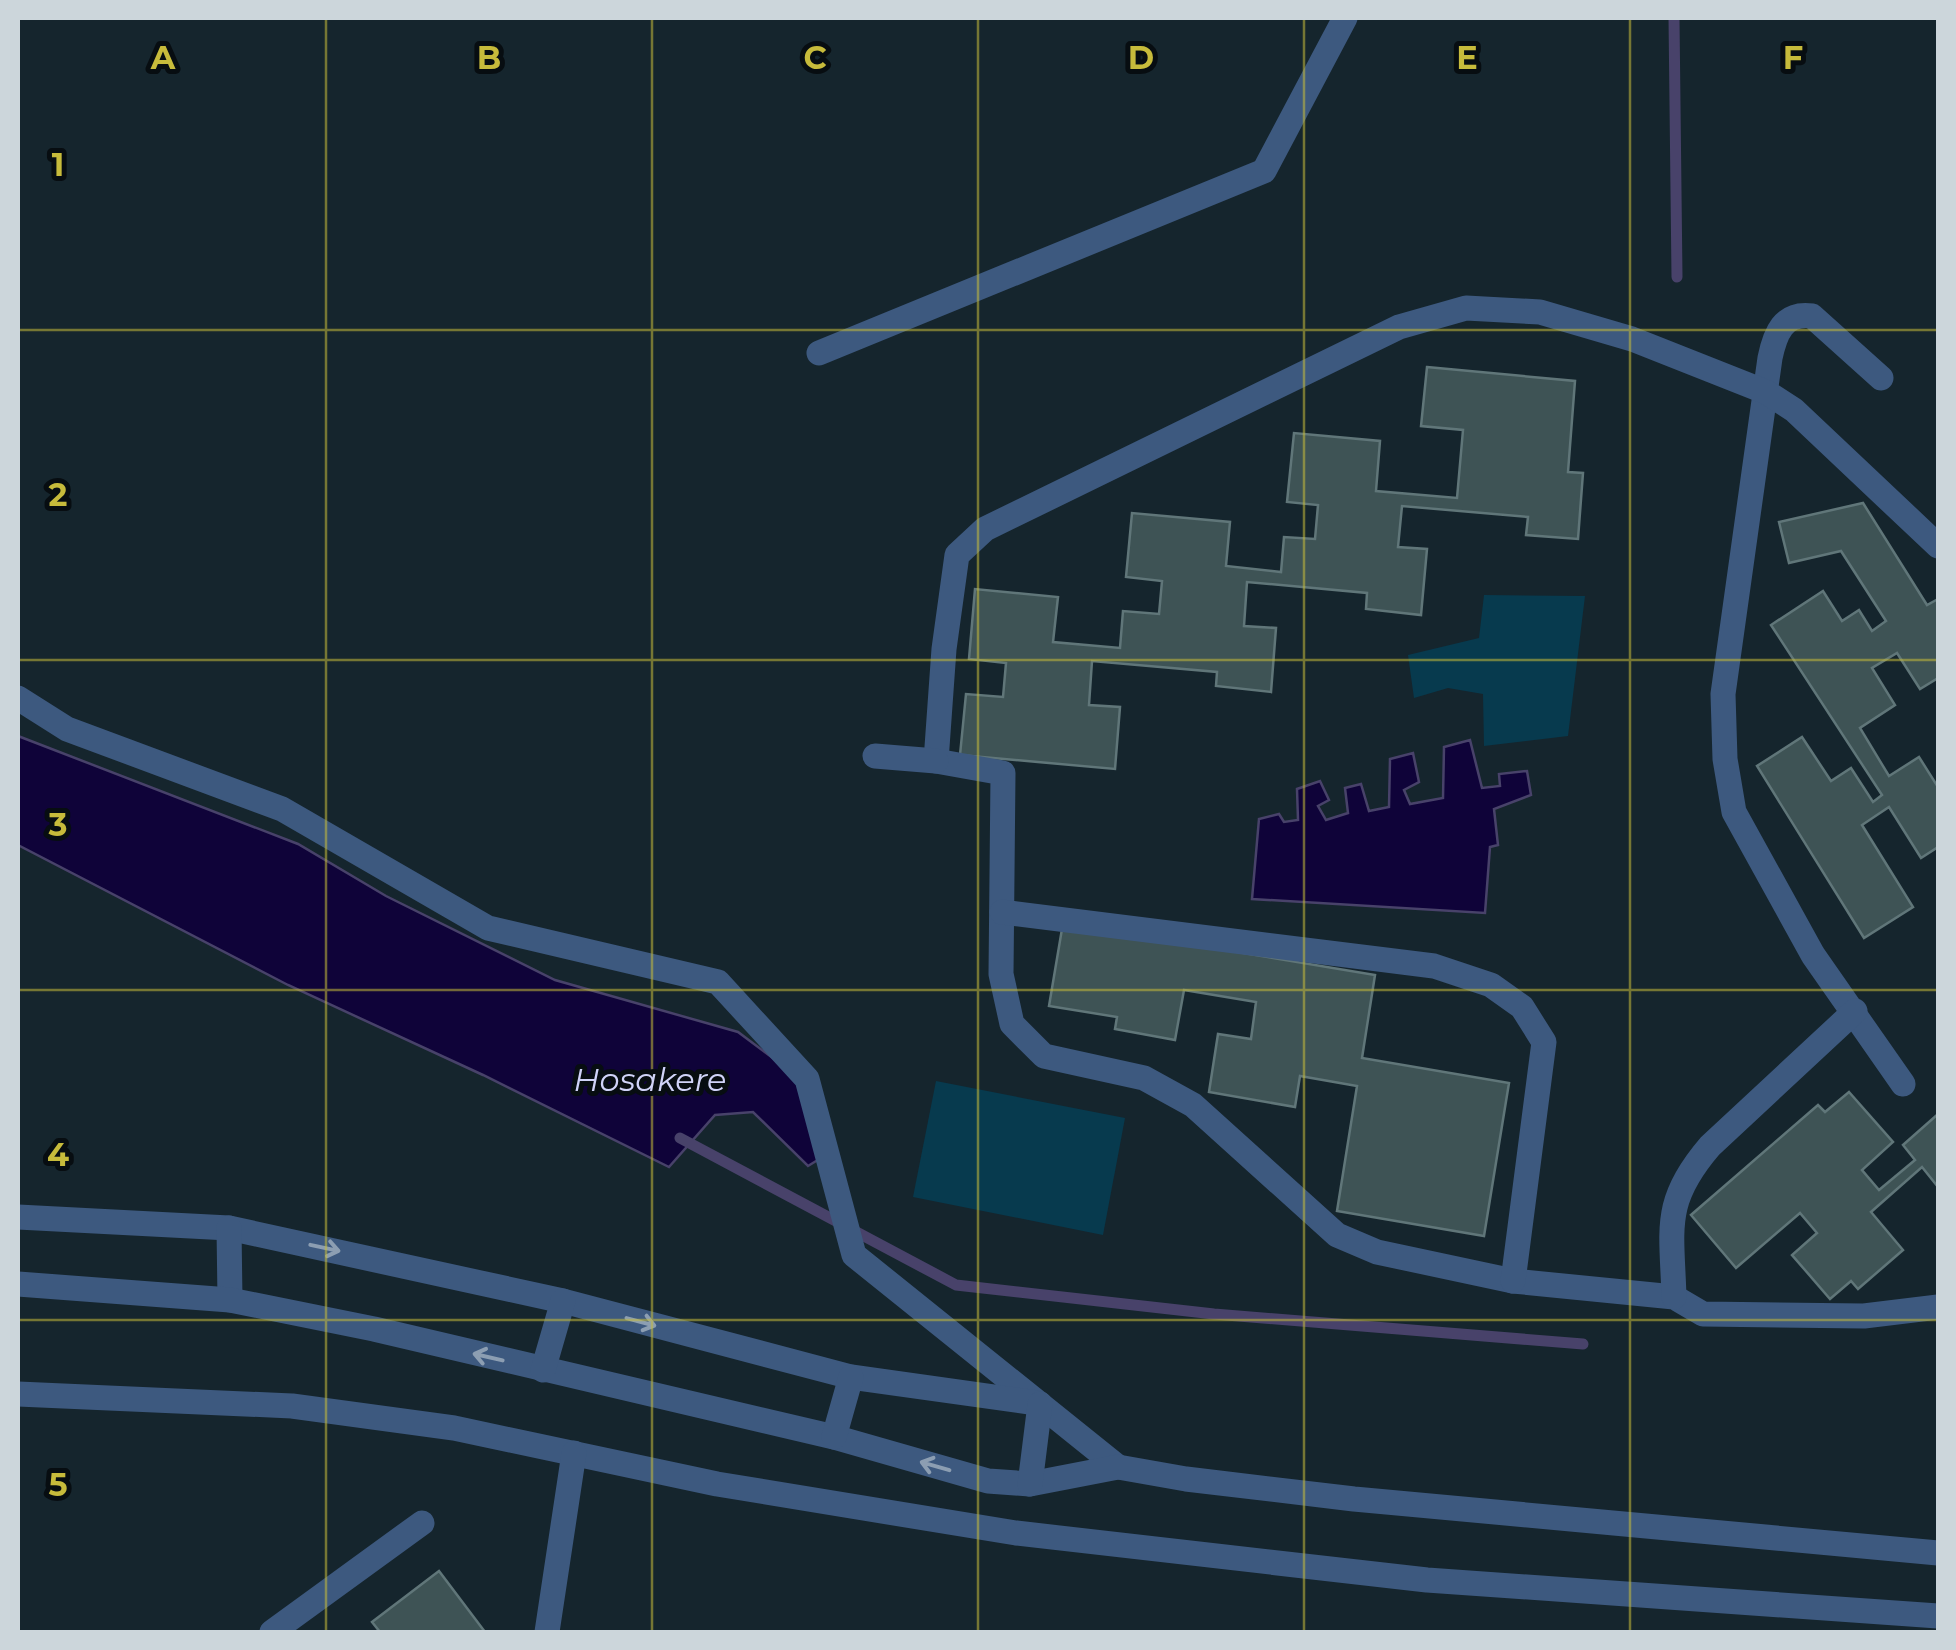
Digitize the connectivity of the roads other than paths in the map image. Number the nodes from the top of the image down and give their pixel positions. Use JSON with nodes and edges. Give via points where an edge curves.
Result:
{"nodes":[{"id":1,"x":1345,"y":18,"type":"edge"},
{"id":2,"x":819,"y":353,"type":"dead end"},
{"id":3,"x":1880,"y":378,"type":"dead end"},
{"id":4,"x":1766,"y":392,"type":"junction"},
{"id":5,"x":1938,"y":546,"type":"edge"},
{"id":6,"x":18,"y":698,"type":"edge"},
{"id":7,"x":876,"y":756,"type":"dead end"},
{"id":8,"x":936,"y":761,"type":"junction"},
{"id":9,"x":1002,"y":912,"type":"junction"},
{"id":10,"x":1854,"y":1012,"type":"junction"},
{"id":11,"x":1903,"y":1084,"type":"dead end"},
{"id":12,"x":18,"y":1217,"type":"edge"},
{"id":13,"x":229,"y":1228,"type":"junction"},
{"id":14,"x":1513,"y":1281,"type":"junction"},
{"id":15,"x":18,"y":1284,"type":"edge"},
{"id":16,"x":1674,"y":1297,"type":"junction"},
{"id":17,"x":230,"y":1300,"type":"junction"},
{"id":18,"x":564,"y":1301,"type":"junction"},
{"id":19,"x":1938,"y":1307,"type":"edge"},
{"id":20,"x":543,"y":1370,"type":"junction"},
{"id":21,"x":851,"y":1378,"type":"junction"},
{"id":22,"x":18,"y":1394,"type":"edge"},
{"id":23,"x":1040,"y":1404,"type":"junction"},
{"id":24,"x":834,"y":1437,"type":"junction"},
{"id":25,"x":574,"y":1453,"type":"junction"},
{"id":26,"x":1118,"y":1467,"type":"junction"},
{"id":27,"x":1030,"y":1484,"type":"junction"},
{"id":28,"x":422,"y":1523,"type":"dead end"},
{"id":29,"x":1938,"y":1553,"type":"edge"},
{"id":30,"x":1938,"y":1616,"type":"edge"},
{"id":31,"x":272,"y":1632,"type":"edge"},
{"id":32,"x":547,"y":1632,"type":"edge"}],
"edges":[{"from":1,"to":2,"type":"street","via":[[1264,172]]},
{"from":3,"to":4,"type":"street","via":[[1822,323],[1802,315],[1779,327]]},
{"from":4,"to":5,"type":"street","via":[[1794,410]]},
{"from":4,"to":8,"type":"street","via":[[1632,339],[1540,312],[1466,308],[1400,326],[985,529],[957,554]]},
{"from":4,"to":10,"type":"street","via":[[1724,694],[1725,759],[1734,812],[1813,955]]},
{"from":6,"to":23,"type":"street","via":[[68,729],[282,808],[488,928],[718,982],[807,1079],[854,1255]]},
{"from":7,"to":8,"type":"street"},
{"from":8,"to":9,"type":"street","via":[[1003,772]]},
{"from":9,"to":14,"type":"street","via":[[1002,974],[1012,1024],[1044,1056],[1144,1078],[1193,1106],[1336,1235],[1376,1252]]},
{"from":9,"to":14,"type":"street","via":[[1434,966],[1492,985],[1522,1007],[1544,1042]]},
{"from":10,"to":11,"type":"street"},
{"from":10,"to":16,"type":"street","via":[[1710,1146],[1678,1189]]},
{"from":12,"to":13,"type":"street"},
{"from":13,"to":17,"type":"street"},
{"from":13,"to":18,"type":"street","one_way":true},
{"from":14,"to":16,"type":"street"},
{"from":15,"to":17,"type":"street"},
{"from":16,"to":19,"type":"street","via":[[1703,1314],[1864,1316]]},
{"from":20,"to":17,"type":"street","one_way":true},
{"from":18,"to":20,"type":"street"},
{"from":18,"to":21,"type":"street","one_way":true},
{"from":20,"to":24,"type":"street"},
{"from":21,"to":23,"type":"street"},
{"from":21,"to":24,"type":"street"},
{"from":22,"to":25,"type":"street","via":[[292,1406]]},
{"from":23,"to":26,"type":"street"},
{"from":23,"to":27,"type":"street"},
{"from":27,"to":24,"type":"street","one_way":true,"via":[[988,1480]]},
{"from":25,"to":30,"type":"street","via":[[1016,1534],[1427,1580]]},
{"from":25,"to":32,"type":"street"},
{"from":26,"to":27,"type":"street"},
{"from":26,"to":29,"type":"street","via":[[1354,1499]]},
{"from":28,"to":31,"type":"street"}]}
